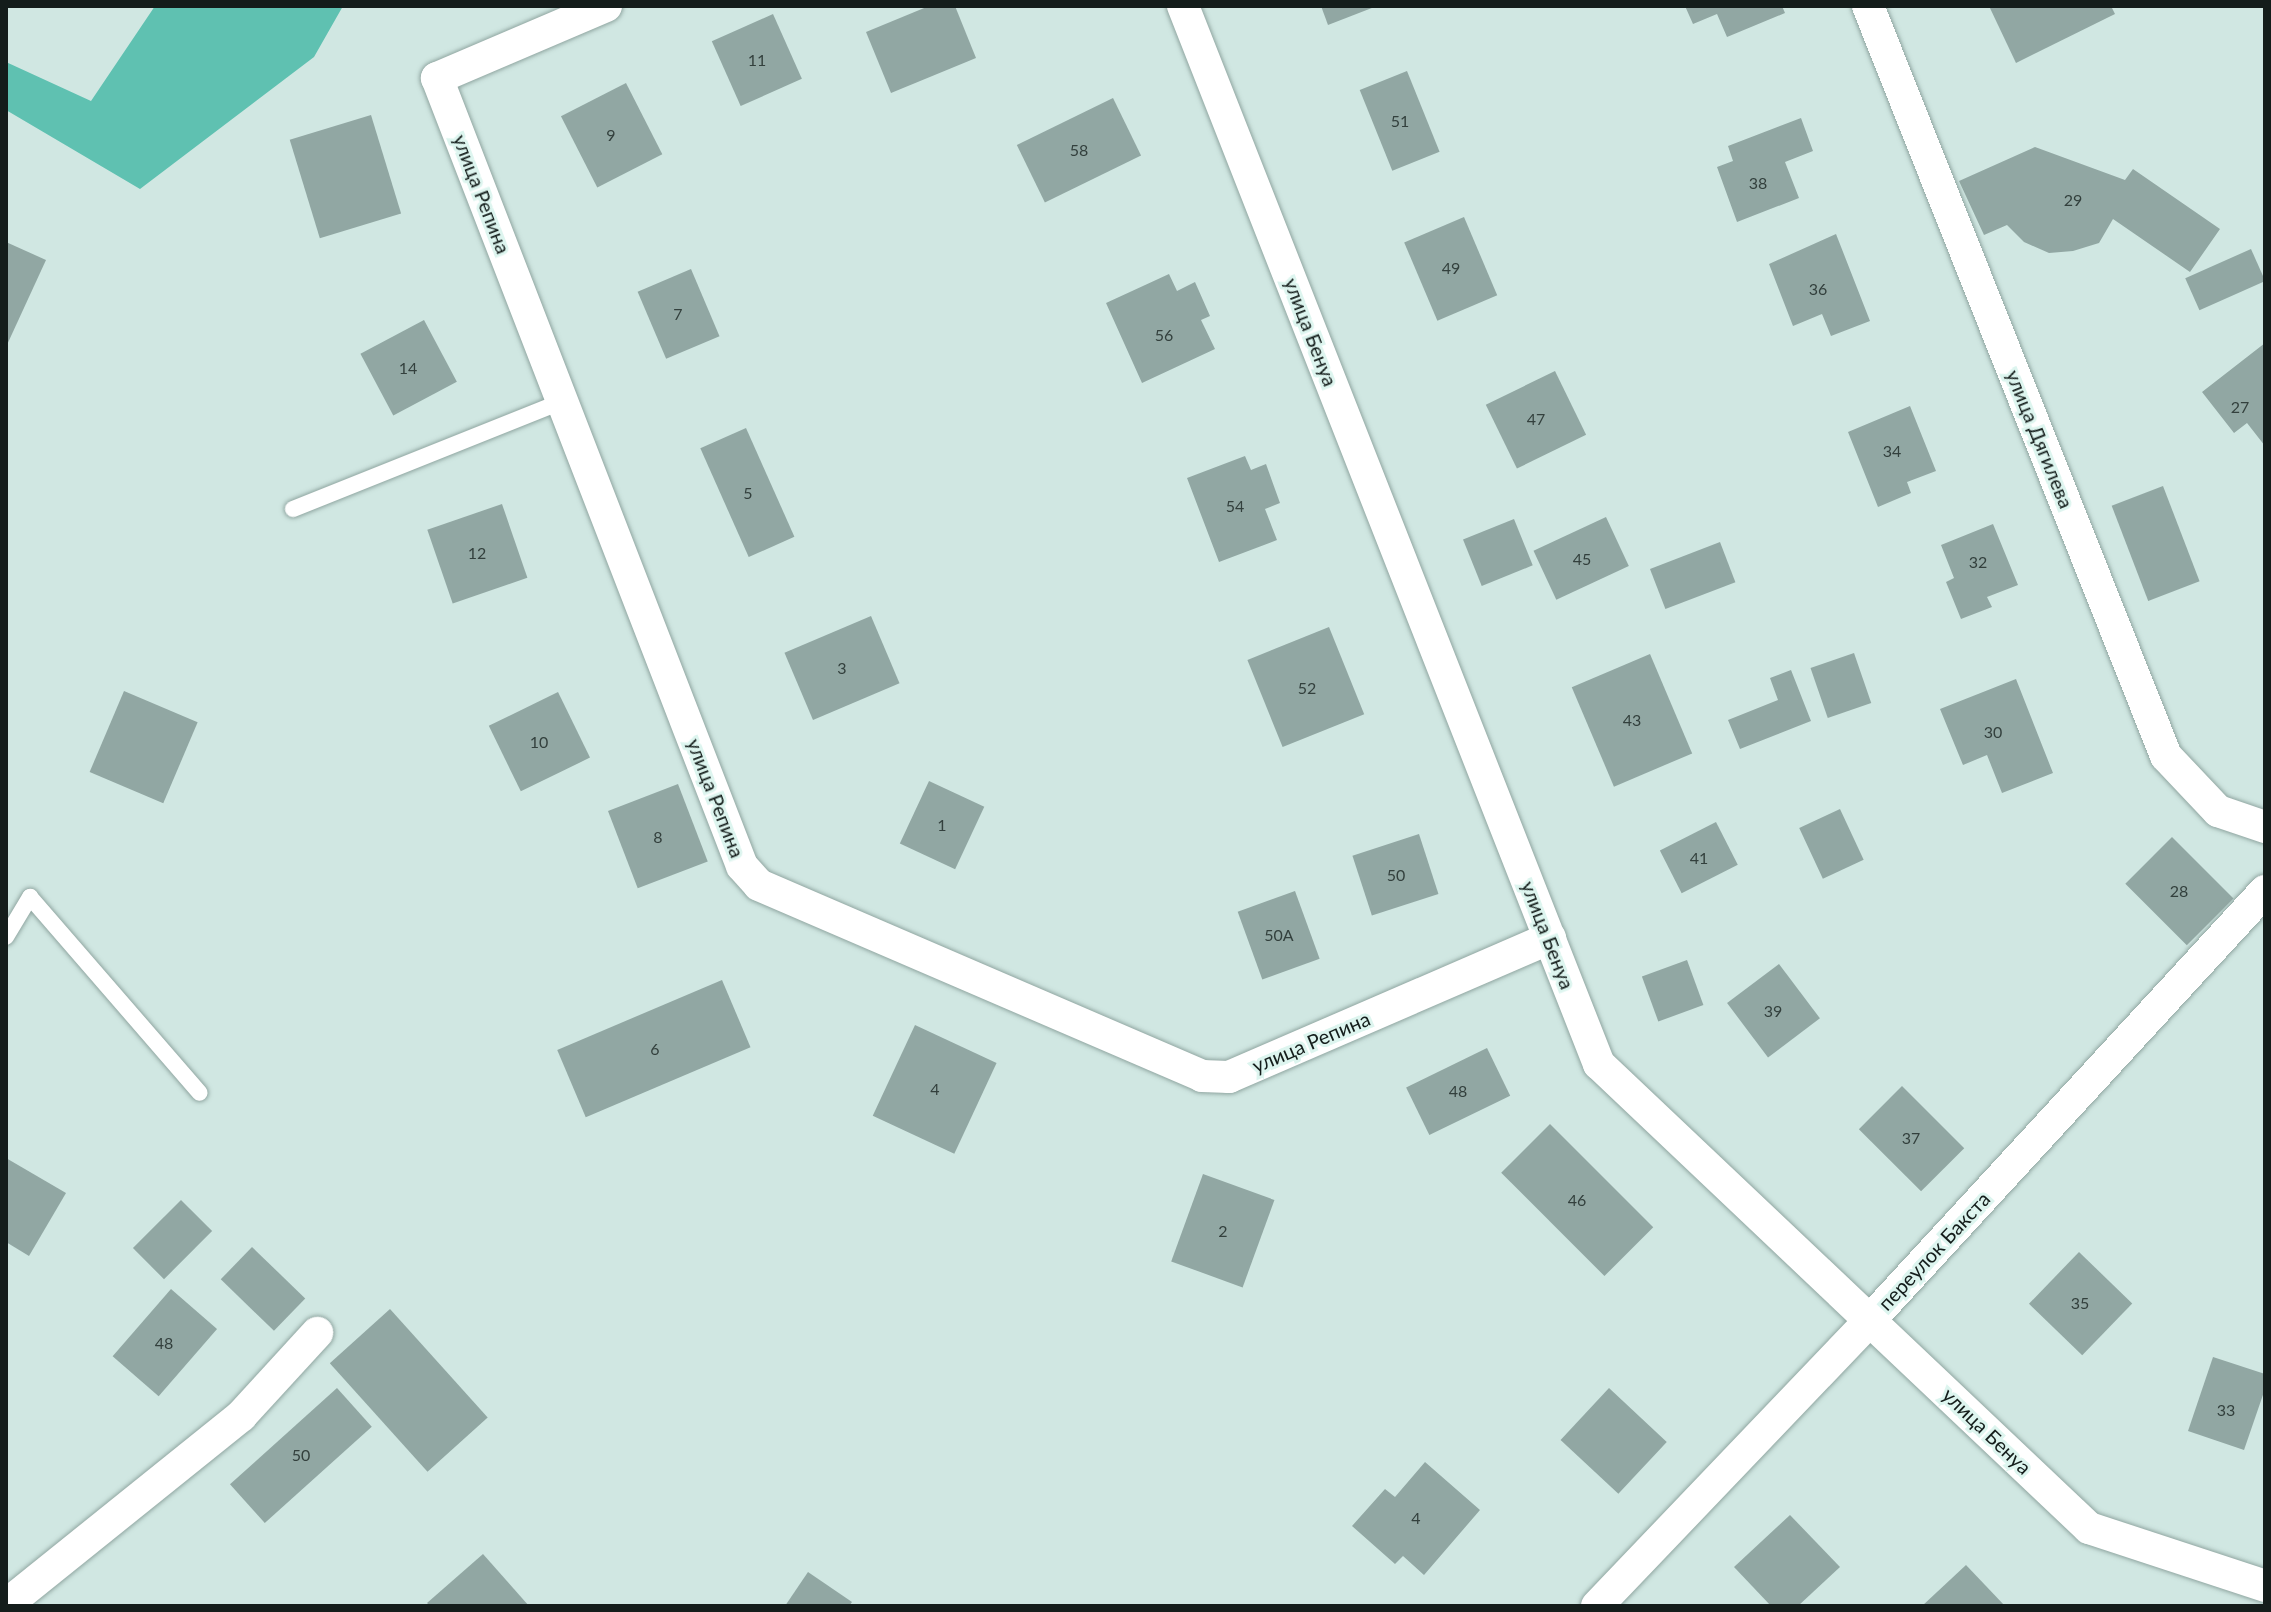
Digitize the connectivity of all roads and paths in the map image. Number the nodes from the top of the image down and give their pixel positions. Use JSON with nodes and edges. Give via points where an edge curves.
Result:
{"nodes":[{"id":1,"x":606,"y":6,"type":"edge"},
{"id":2,"x":1183,"y":6,"type":"edge"},
{"id":3,"x":1868,"y":6,"type":"edge"},
{"id":4,"x":563,"y":401,"type":"junction"},
{"id":5,"x":293,"y":509,"type":"dead end"},
{"id":6,"x":2265,"y":827,"type":"edge"},
{"id":7,"x":2265,"y":891,"type":"edge"},
{"id":8,"x":6,"y":937,"type":"edge"},
{"id":9,"x":1550,"y":938,"type":"junction"},
{"id":10,"x":200,"y":1093,"type":"dead end"},
{"id":11,"x":1871,"y":1319,"type":"junction"},
{"id":12,"x":317,"y":1333,"type":"dead end"},
{"id":13,"x":2265,"y":1586,"type":"edge"},
{"id":14,"x":6,"y":1605,"type":"edge"},
{"id":15,"x":1597,"y":1606,"type":"edge"}],
"edges":[{"from":1,"to":4,"type":"street","name":"улица Репина","via":[[437,78]]},
{"from":2,"to":9,"type":"street","name":"улица Бенуа"},
{"from":3,"to":6,"type":"street","name":"улица Дягилева","via":[[2166,756],[2218,811]]},
{"from":4,"to":5,"type":"lane"},
{"from":4,"to":9,"type":"street","name":"улица Репина","via":[[742,866],[759,885],[1202,1076],[1229,1077]]},
{"from":7,"to":11,"type":"street","name":"переулок Бакста"},
{"from":8,"to":10,"type":"lane","via":[[30,897]]},
{"from":9,"to":11,"type":"street","name":"улица Бенуа","via":[[1599,1064]]},
{"from":11,"to":13,"type":"street","name":"улица Бенуа","via":[[2089,1528]]},
{"from":11,"to":15,"type":"street","name":"переулок Бакста"},
{"from":12,"to":14,"type":"street","via":[[241,1416]]}]}
